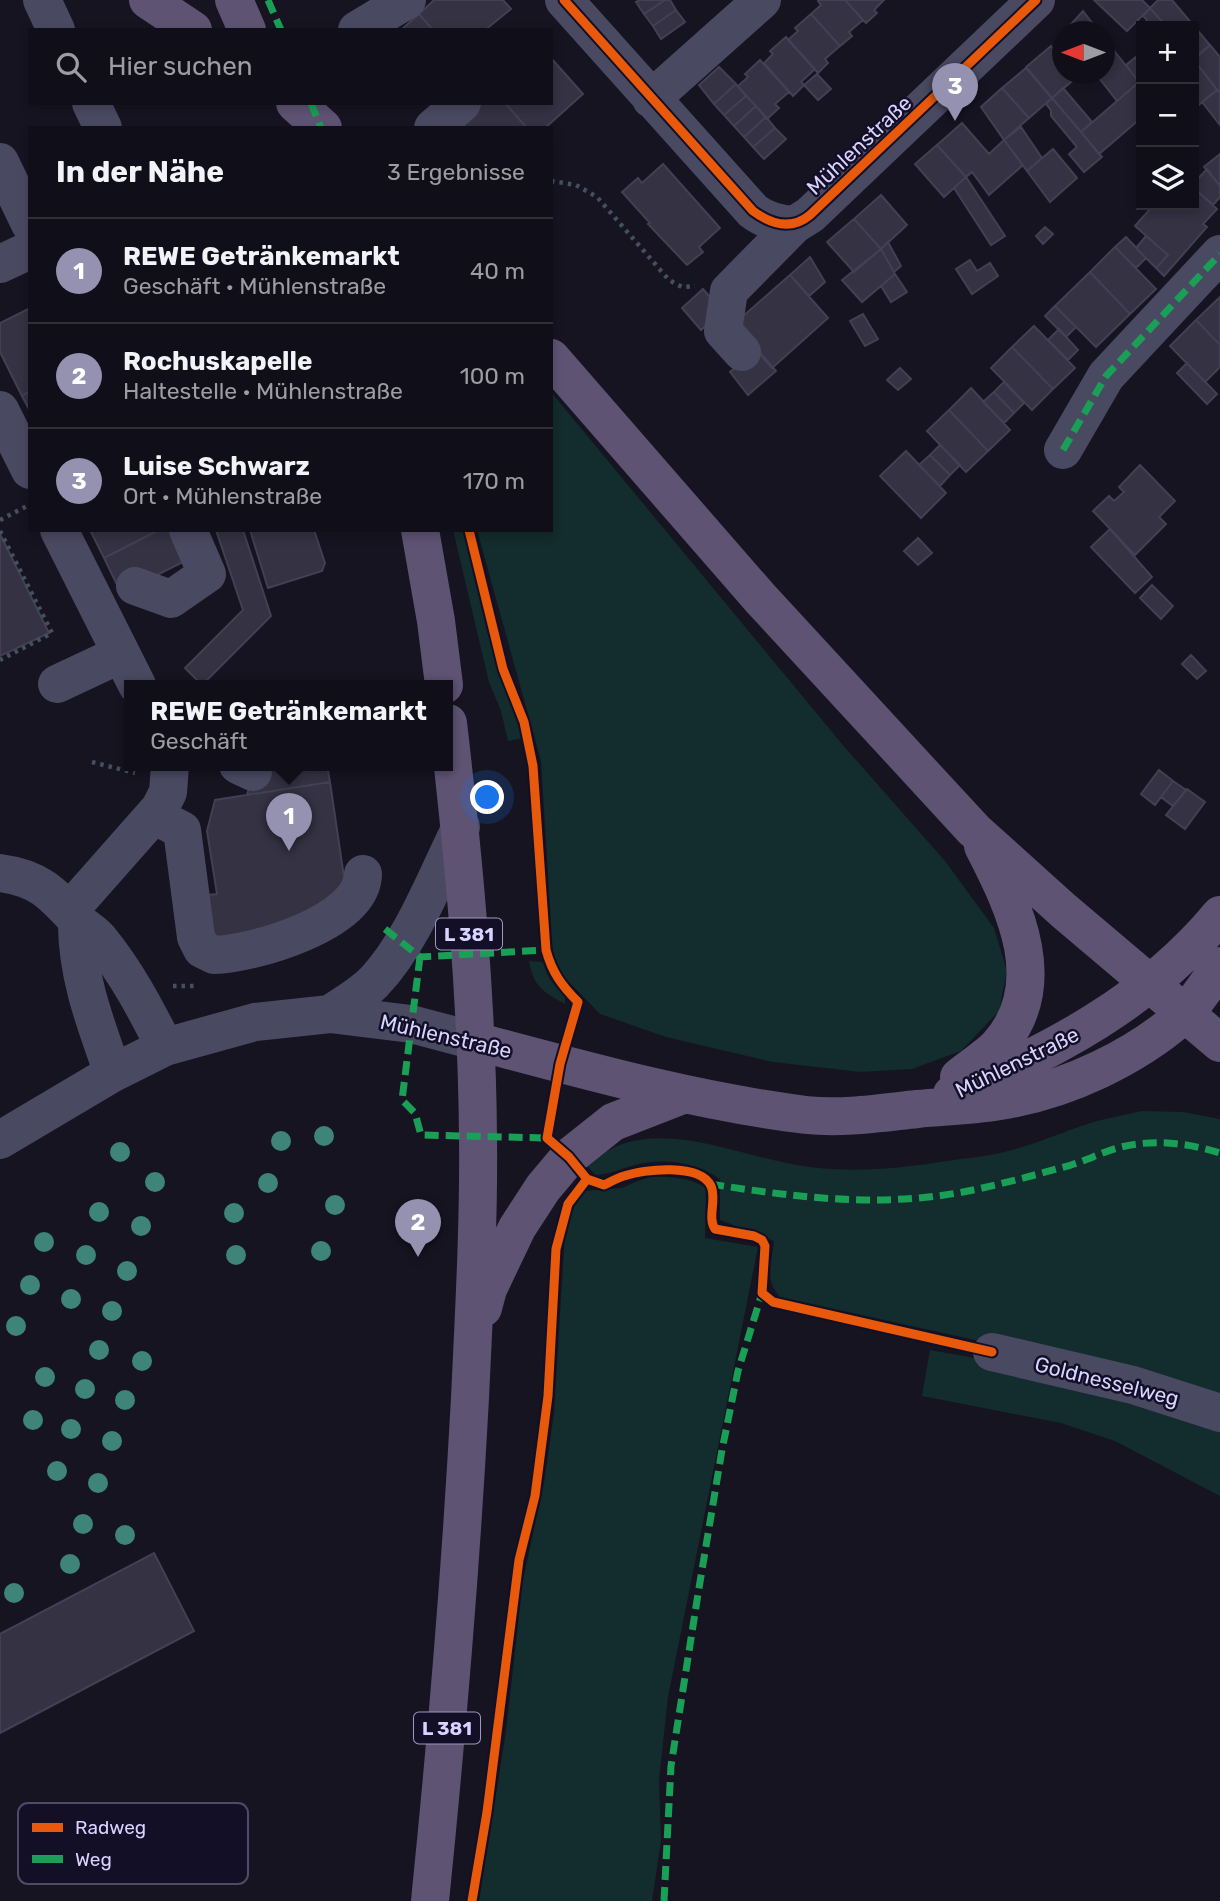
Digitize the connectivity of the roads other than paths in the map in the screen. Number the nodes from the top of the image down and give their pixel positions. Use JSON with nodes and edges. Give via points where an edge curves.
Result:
{"nodes":[{"id":1,"x":42,"y":0,"type":"edge"},
{"id":2,"x":148,"y":0,"type":"edge"},
{"id":3,"x":234,"y":0,"type":"edge"},
{"id":4,"x":407,"y":0,"type":"edge"},
{"id":5,"x":762,"y":0,"type":"edge"},
{"id":6,"x":1036,"y":0,"type":"edge"},
{"id":7,"x":561,"y":13,"type":"edge"},
{"id":8,"x":55,"y":28,"type":"edge"},
{"id":9,"x":190,"y":28,"type":"edge"},
{"id":10,"x":246,"y":28,"type":"edge"},
{"id":11,"x":360,"y":28,"type":"edge"},
{"id":12,"x":651,"y":99,"type":"junction"},
{"id":13,"x":92,"y":105,"type":"edge"},
{"id":14,"x":279,"y":105,"type":"edge"},
{"id":15,"x":297,"y":105,"type":"edge"},
{"id":16,"x":460,"y":105,"type":"edge"},
{"id":17,"x":102,"y":126,"type":"edge"},
{"id":18,"x":288,"y":126,"type":"edge"},
{"id":19,"x":321,"y":126,"type":"edge"},
{"id":20,"x":435,"y":126,"type":"edge"},
{"id":21,"x":0,"y":162,"type":"edge"},
{"id":22,"x":28,"y":220,"type":"edge"},
{"id":23,"x":794,"y":225,"type":"junction"},
{"id":24,"x":28,"y":251,"type":"edge"},
{"id":25,"x":1220,"y":254,"type":"edge"},
{"id":26,"x":0,"y":264,"type":"edge"},
{"id":27,"x":742,"y":352,"type":"dead end"},
{"id":28,"x":553,"y":360,"type":"edge"},
{"id":29,"x":0,"y":410,"type":"edge"},
{"id":30,"x":1063,"y":450,"type":"dead end"},
{"id":31,"x":28,"y":466,"type":"edge"},
{"id":32,"x":61,"y":532,"type":"edge"},
{"id":33,"x":189,"y":532,"type":"edge"},
{"id":34,"x":420,"y":532,"type":"edge"},
{"id":35,"x":135,"y":586,"type":"dead end"},
{"id":36,"x":129,"y":670,"type":"edge"},
{"id":37,"x":443,"y":680,"type":"edge"},
{"id":38,"x":57,"y":684,"type":"dead end"},
{"id":39,"x":453,"y":763,"type":"edge"},
{"id":40,"x":172,"y":782,"type":"edge"},
{"id":41,"x":461,"y":827,"type":"junction"},
{"id":42,"x":974,"y":830,"type":"junction"},
{"id":43,"x":0,"y":873,"type":"edge"},
{"id":44,"x":363,"y":874,"type":"dead end"},
{"id":45,"x":73,"y":915,"type":"junction"},
{"id":46,"x":1220,"y":915,"type":"edge"},
{"id":47,"x":1220,"y":966,"type":"edge"},
{"id":48,"x":1150,"y":984,"type":"junction"},
{"id":49,"x":330,"y":1014,"type":"junction"},
{"id":50,"x":1184,"y":1014,"type":"junction"},
{"id":51,"x":475,"y":1041,"type":"junction"},
{"id":52,"x":1220,"y":1043,"type":"edge"},
{"id":53,"x":165,"y":1047,"type":"junction"},
{"id":54,"x":113,"y":1073,"type":"junction"},
{"id":55,"x":685,"y":1094,"type":"junction"},
{"id":56,"x":915,"y":1110,"type":"junction"},
{"id":57,"x":0,"y":1140,"type":"edge"},
{"id":58,"x":472,"y":1351,"type":"junction"},
{"id":59,"x":992,"y":1352,"type":"dead end"},
{"id":60,"x":1220,"y":1413,"type":"edge"},
{"id":61,"x":430,"y":1901,"type":"edge"}],
"edges":[{"from":1,"to":8,"type":"street"},
{"from":2,"to":9,"type":"main road"},
{"from":3,"to":10,"type":"main road"},
{"from":4,"to":11,"type":"street"},
{"from":5,"to":12,"type":"street"},
{"from":6,"to":23,"type":"street","name":"Mühlenstraße","via":[[810,215]]},
{"from":7,"to":12,"type":"street"},
{"from":12,"to":23,"type":"street","via":[[753,211]]},
{"from":13,"to":17,"type":"street"},
{"from":14,"to":18,"type":"main road"},
{"from":15,"to":19,"type":"main road"},
{"from":16,"to":20,"type":"street"},
{"from":21,"to":22,"type":"street"},
{"from":23,"to":27,"type":"street","name":"Mühlenstraße","via":[[729,291],[723,331]]},
{"from":24,"to":26,"type":"street"},
{"from":25,"to":30,"type":"street","via":[[1106,376]]},
{"from":28,"to":42,"type":"main road","via":[[760,598]]},
{"from":29,"to":31,"type":"street"},
{"from":32,"to":36,"type":"street"},
{"from":33,"to":35,"type":"street","via":[[207,575],[171,599]]},
{"from":34,"to":37,"type":"main road"},
{"from":36,"to":38,"type":"street"},
{"from":39,"to":41,"type":"main road","number":"L 381"},
{"from":40,"to":44,"type":"street","via":[[196,937],[207,953],[226,954],[303,934],[354,900]]},
{"from":40,"to":45,"type":"street"},
{"from":41,"to":49,"type":"street","via":[[422,907],[384,970]]},
{"from":41,"to":51,"type":"main road","number":"L 381"},
{"from":42,"to":48,"type":"main road"},
{"from":42,"to":56,"type":"main road","via":[[1017,919],[1023,940],[1025,991],[1011,1029],[996,1048]]},
{"from":43,"to":45,"type":"street","via":[[40,884]]},
{"from":45,"to":53,"type":"street","via":[[98,937],[133,986]]},
{"from":45,"to":54,"type":"street","via":[[92,1013]]},
{"from":46,"to":48,"type":"main road","name":"Mühlenstraße"},
{"from":47,"to":50,"type":"main road","name":"Mühlenstraße"},
{"from":48,"to":50,"type":"main road"},
{"from":48,"to":56,"type":"main road","name":"Mühlenstraße","via":[[1061,1044]]},
{"from":49,"to":51,"type":"street","name":"Mühlenstraße","via":[[411,1024]]},
{"from":49,"to":53,"type":"street","name":"Mühlenstraße","via":[[254,1023]]},
{"from":50,"to":52,"type":"main road"},
{"from":50,"to":56,"type":"main road","name":"Mühlenstraße","via":[[1140,1047],[1062,1084],[1006,1100]]},
{"from":51,"to":55,"type":"main road","name":"Mühlenstraße"},
{"from":51,"to":58,"type":"main road","number":"L 381","via":[[478,1158]]},
{"from":53,"to":54,"type":"street","name":"Mühlenstraße"},
{"from":54,"to":57,"type":"street","name":"Mühlenstraße"},
{"from":55,"to":56,"type":"main road","name":"Mühlenstraße","via":[[807,1115]]},
{"from":55,"to":58,"type":"main road","via":[[613,1122],[569,1157],[543,1188],[517,1228],[488,1289]]},
{"from":58,"to":61,"type":"main road","number":"L 381","via":[[456,1630]]},
{"from":59,"to":60,"type":"street","name":"Goldnesselweg","via":[[1133,1385]]}]}
